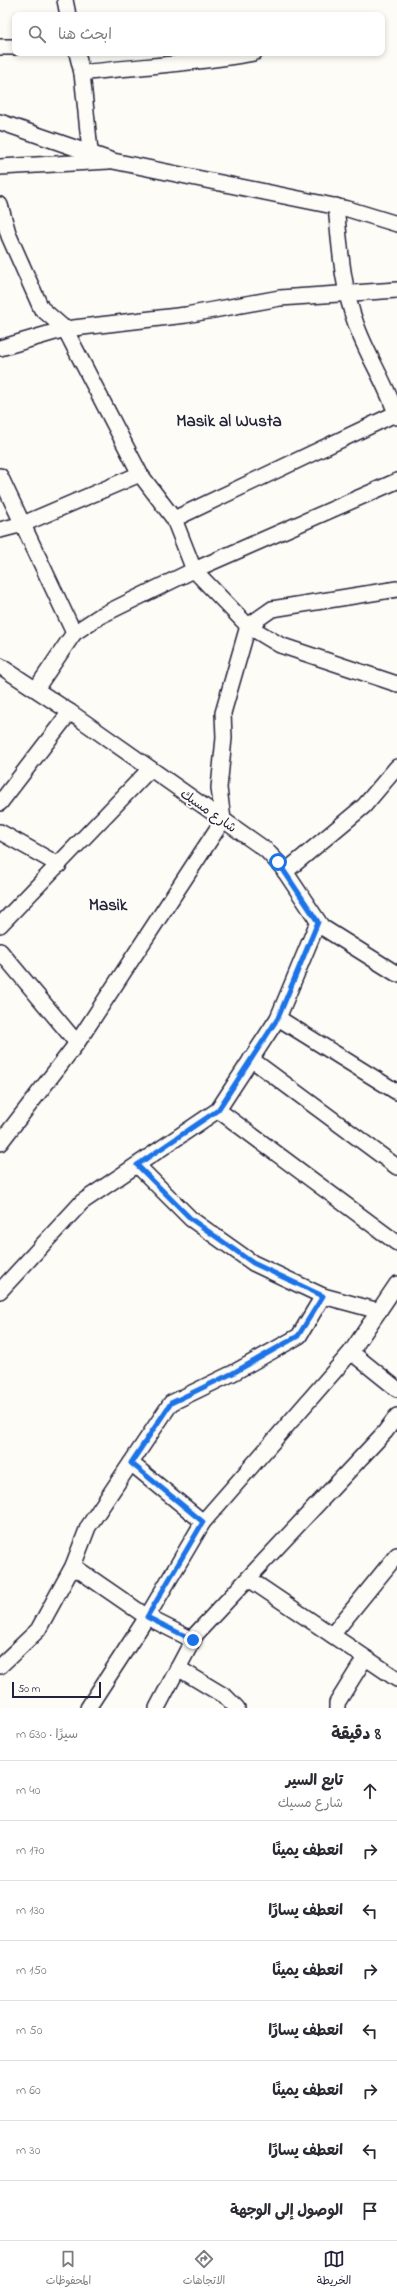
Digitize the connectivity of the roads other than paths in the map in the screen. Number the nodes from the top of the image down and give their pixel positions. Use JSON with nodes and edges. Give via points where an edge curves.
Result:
{"nodes":[{"id":1,"x":65,"y":0,"type":"edge"},
{"id":2,"x":67,"y":12,"type":"edge"},
{"id":3,"x":0,"y":47,"type":"edge"},
{"id":4,"x":12,"y":47,"type":"edge"},
{"id":5,"x":78,"y":56,"type":"edge"},
{"id":6,"x":239,"y":56,"type":"edge"},
{"id":7,"x":82,"y":73,"type":"junction"},
{"id":8,"x":0,"y":122,"type":"edge"},
{"id":9,"x":90,"y":151,"type":"junction"},
{"id":10,"x":113,"y":161,"type":"junction"},
{"id":11,"x":0,"y":167,"type":"edge"},
{"id":12,"x":0,"y":205,"type":"edge"},
{"id":13,"x":336,"y":206,"type":"junction"},
{"id":14,"x":397,"y":224,"type":"edge"},
{"id":15,"x":397,"y":290,"type":"edge"},
{"id":16,"x":346,"y":294,"type":"junction"},
{"id":17,"x":65,"y":329,"type":"junction"},
{"id":18,"x":0,"y":348,"type":"edge"},
{"id":19,"x":397,"y":414,"type":"edge"},
{"id":20,"x":140,"y":474,"type":"junction"},
{"id":21,"x":0,"y":476,"type":"edge"},
{"id":22,"x":397,"y":481,"type":"edge"},
{"id":23,"x":174,"y":519,"type":"junction"},
{"id":24,"x":23,"y":524,"type":"junction"},
{"id":25,"x":0,"y":530,"type":"edge"},
{"id":26,"x":194,"y":570,"type":"junction"},
{"id":27,"x":397,"y":589,"type":"edge"},
{"id":28,"x":248,"y":626,"type":"junction"},
{"id":29,"x":74,"y":633,"type":"junction"},
{"id":30,"x":0,"y":666,"type":"edge"},
{"id":31,"x":397,"y":684,"type":"edge"},
{"id":32,"x":36,"y":690,"type":"junction"},
{"id":33,"x":70,"y":712,"type":"junction"},
{"id":34,"x":397,"y":767,"type":"edge"},
{"id":35,"x":150,"y":769,"type":"junction"},
{"id":36,"x":0,"y":803,"type":"edge"},
{"id":37,"x":223,"y":820,"type":"junction"},
{"id":38,"x":0,"y":832,"type":"edge"},
{"id":39,"x":59,"y":865,"type":"junction"},
{"id":40,"x":285,"y":872,"type":"junction"},
{"id":41,"x":318,"y":922,"type":"junction"},
{"id":42,"x":0,"y":925,"type":"edge"},
{"id":43,"x":0,"y":951,"type":"edge"},
{"id":44,"x":397,"y":974,"type":"edge"},
{"id":45,"x":278,"y":1018,"type":"junction"},
{"id":46,"x":77,"y":1043,"type":"junction"},
{"id":47,"x":251,"y":1059,"type":"junction"},
{"id":48,"x":397,"y":1092,"type":"edge"},
{"id":49,"x":218,"y":1110,"type":"junction"},
{"id":50,"x":0,"y":1143,"type":"edge"},
{"id":51,"x":137,"y":1165,"type":"junction"},
{"id":52,"x":397,"y":1167,"type":"edge"},
{"id":53,"x":397,"y":1243,"type":"edge"},
{"id":54,"x":397,"y":1284,"type":"edge"},
{"id":55,"x":0,"y":1291,"type":"edge"},
{"id":56,"x":323,"y":1296,"type":"junction"},
{"id":57,"x":379,"y":1312,"type":"junction"},
{"id":58,"x":351,"y":1352,"type":"junction"},
{"id":59,"x":397,"y":1389,"type":"edge"},
{"id":60,"x":397,"y":1416,"type":"edge"},
{"id":61,"x":131,"y":1463,"type":"junction"},
{"id":62,"x":203,"y":1522,"type":"junction"},
{"id":63,"x":397,"y":1555,"type":"edge"},
{"id":64,"x":73,"y":1566,"type":"junction"},
{"id":65,"x":249,"y":1579,"type":"junction"},
{"id":66,"x":147,"y":1617,"type":"junction"},
{"id":67,"x":332,"y":1635,"type":"junction"},
{"id":68,"x":193,"y":1640,"type":"junction"},
{"id":69,"x":365,"y":1658,"type":"junction"},
{"id":70,"x":0,"y":1666,"type":"edge"},
{"id":71,"x":178,"y":1668,"type":"junction"},
{"id":72,"x":397,"y":1679,"type":"edge"},
{"id":73,"x":88,"y":1708,"type":"edge"},
{"id":74,"x":158,"y":1708,"type":"edge"},
{"id":75,"x":237,"y":1708,"type":"edge"},
{"id":76,"x":337,"y":1708,"type":"edge"}],
"edges":[{"from":1,"to":2,"type":"street"},
{"from":3,"to":4,"type":"street"},
{"from":5,"to":7,"type":"street"},
{"from":6,"to":7,"type":"street","via":[[215,61]]},
{"from":7,"to":9,"type":"street"},
{"from":8,"to":9,"type":"street"},
{"from":9,"to":10,"type":"street"},
{"from":10,"to":11,"type":"street"},
{"from":10,"to":13,"type":"street"},
{"from":12,"to":17,"type":"street","via":[[9,236],[41,308]]},
{"from":13,"to":14,"type":"street"},
{"from":13,"to":16,"type":"street"},
{"from":15,"to":16,"type":"street"},
{"from":16,"to":17,"type":"street","via":[[280,298],[186,315]]},
{"from":16,"to":19,"type":"street","via":[[356,326]]},
{"from":17,"to":18,"type":"street"},
{"from":17,"to":20,"type":"street"},
{"from":19,"to":23,"type":"street"},
{"from":20,"to":23,"type":"street"},
{"from":20,"to":24,"type":"street"},
{"from":21,"to":24,"type":"street"},
{"from":22,"to":26,"type":"street"},
{"from":23,"to":26,"type":"street"},
{"from":24,"to":25,"type":"street"},
{"from":24,"to":29,"type":"street"},
{"from":26,"to":28,"type":"street"},
{"from":26,"to":29,"type":"street","via":[[100,616]]},
{"from":27,"to":28,"type":"street","via":[[272,609]]},
{"from":28,"to":31,"type":"street","via":[[280,645]]},
{"from":28,"to":37,"type":"street","via":[[223,713],[224,738],[219,788]]},
{"from":29,"to":32,"type":"street"},
{"from":30,"to":32,"type":"street","name":"شارع مسيك"},
{"from":32,"to":33,"type":"street","name":"شارع مسيك"},
{"from":33,"to":35,"type":"street","name":"شارع مسيك"},
{"from":33,"to":36,"type":"street"},
{"from":34,"to":40,"type":"street","via":[[364,806]]},
{"from":35,"to":37,"type":"street","name":"شارع مسيك"},
{"from":35,"to":39,"type":"street"},
{"from":37,"to":40,"type":"street","name":"شارع مسيك","via":[[266,850]]},
{"from":37,"to":46,"type":"street"},
{"from":38,"to":39,"type":"street"},
{"from":39,"to":42,"type":"street"},
{"from":40,"to":41,"type":"street","name":"شارع مسيك"},
{"from":41,"to":44,"type":"street","name":"شارع مسيك","via":[[328,932]]},
{"from":41,"to":45,"type":"street"},
{"from":43,"to":46,"type":"street"},
{"from":45,"to":47,"type":"street"},
{"from":45,"to":48,"type":"street"},
{"from":46,"to":50,"type":"street"},
{"from":47,"to":49,"type":"street"},
{"from":47,"to":52,"type":"street"},
{"from":49,"to":51,"type":"street"},
{"from":49,"to":53,"type":"street"},
{"from":51,"to":55,"type":"street","via":[[82,1202]]},
{"from":51,"to":56,"type":"street","via":[[191,1219],[247,1259]]},
{"from":54,"to":57,"type":"street"},
{"from":56,"to":57,"type":"street"},
{"from":56,"to":61,"type":"street","via":[[298,1336],[233,1373],[171,1403]]},
{"from":57,"to":58,"type":"street"},
{"from":58,"to":59,"type":"street"},
{"from":58,"to":62,"type":"street"},
{"from":60,"to":65,"type":"street"},
{"from":61,"to":62,"type":"street"},
{"from":61,"to":64,"type":"street","via":[[88,1526]]},
{"from":62,"to":66,"type":"street"},
{"from":63,"to":67,"type":"street"},
{"from":64,"to":66,"type":"street"},
{"from":64,"to":70,"type":"street","via":[[38,1630]]},
{"from":65,"to":67,"type":"street"},
{"from":65,"to":68,"type":"street"},
{"from":66,"to":68,"type":"street"},
{"from":66,"to":73,"type":"street"},
{"from":67,"to":69,"type":"street"},
{"from":68,"to":71,"type":"street"},
{"from":69,"to":72,"type":"street"},
{"from":69,"to":76,"type":"street","via":[[337,1703]]},
{"from":71,"to":74,"type":"street"},
{"from":71,"to":75,"type":"street","via":[[226,1697]]}]}
